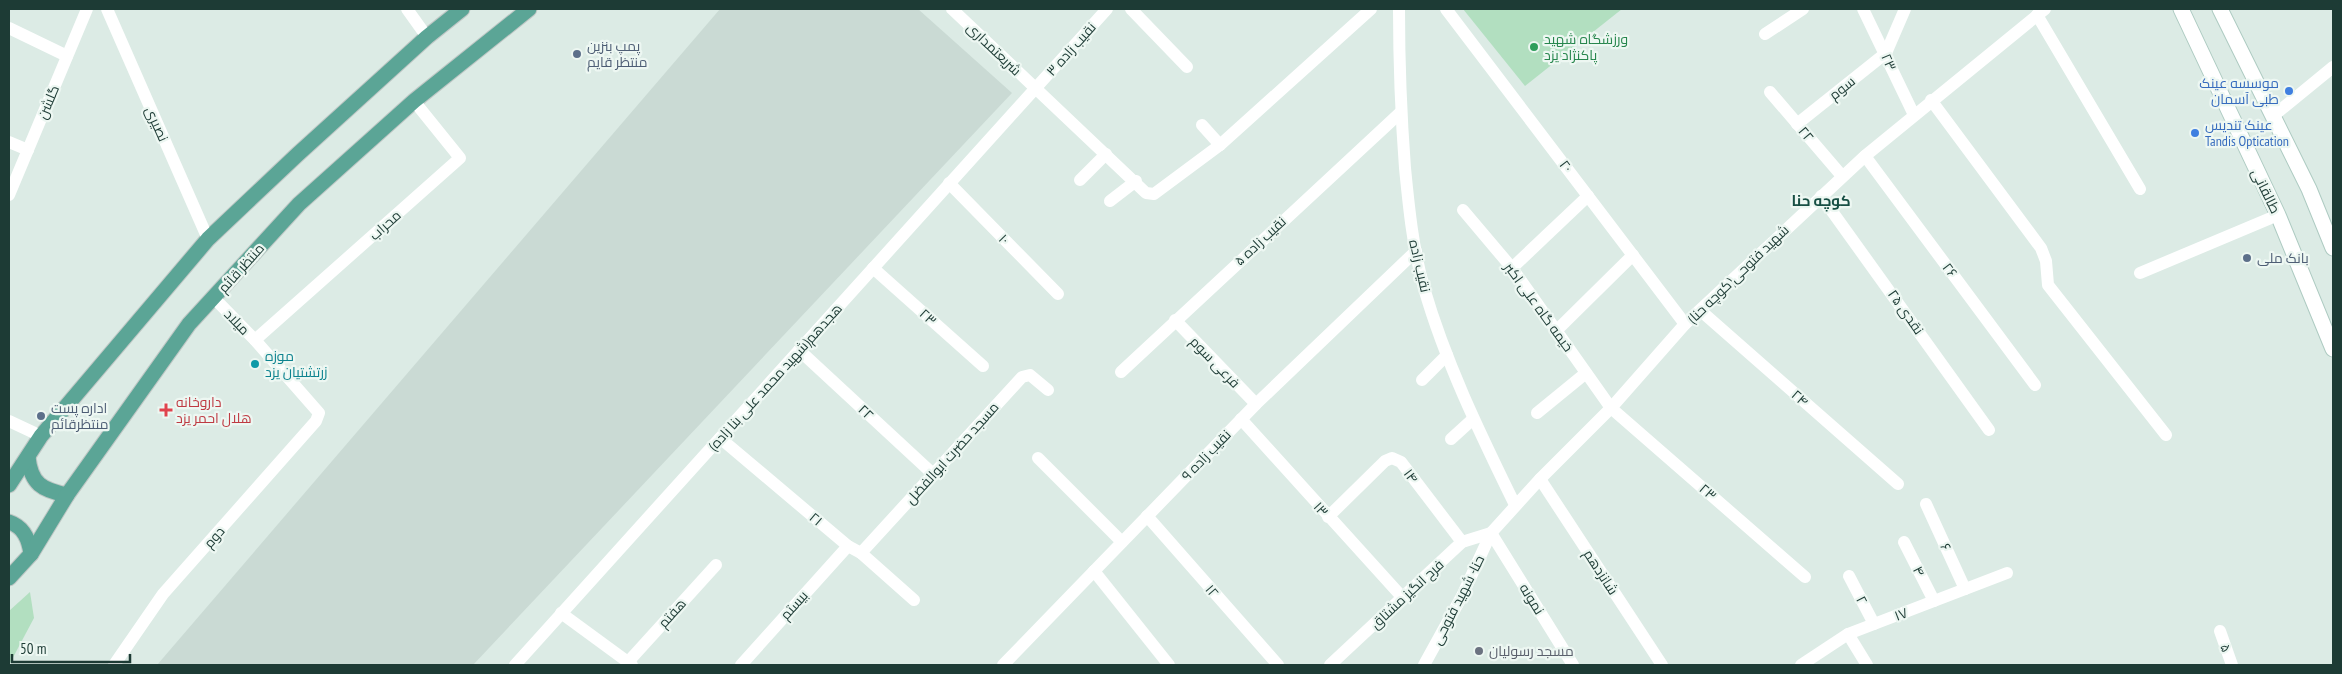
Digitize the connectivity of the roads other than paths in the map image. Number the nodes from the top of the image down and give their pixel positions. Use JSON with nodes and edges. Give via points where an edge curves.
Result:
{"nodes":[{"id":1,"x":87,"y":9,"type":"edge"},
{"id":2,"x":107,"y":9,"type":"edge"},
{"id":3,"x":407,"y":9,"type":"edge"},
{"id":4,"x":462,"y":9,"type":"edge"},
{"id":5,"x":529,"y":9,"type":"edge"},
{"id":6,"x":952,"y":9,"type":"edge"},
{"id":7,"x":1107,"y":9,"type":"edge"},
{"id":8,"x":1132,"y":9,"type":"edge"},
{"id":9,"x":1372,"y":9,"type":"edge"},
{"id":10,"x":1399,"y":9,"type":"edge"},
{"id":11,"x":1446,"y":9,"type":"edge"},
{"id":12,"x":1803,"y":9,"type":"edge"},
{"id":13,"x":1863,"y":9,"type":"edge"},
{"id":14,"x":1905,"y":9,"type":"edge"},
{"id":15,"x":2181,"y":9,"type":"edge"},
{"id":16,"x":2220,"y":9,"type":"edge"},
{"id":17,"x":2041,"y":12,"type":"edge"},
{"id":18,"x":9,"y":28,"type":"edge"},
{"id":19,"x":1764,"y":34,"type":"dead end"},
{"id":20,"x":427,"y":37,"type":"junction"},
{"id":21,"x":1886,"y":53,"type":"junction"},
{"id":22,"x":67,"y":56,"type":"junction"},
{"id":23,"x":2333,"y":66,"type":"edge"},
{"id":24,"x":1187,"y":67,"type":"dead end"},
{"id":25,"x":1035,"y":88,"type":"junction"},
{"id":26,"x":1770,"y":92,"type":"dead end"},
{"id":27,"x":1931,"y":100,"type":"junction"},
{"id":28,"x":414,"y":101,"type":"junction"},
{"id":29,"x":1401,"y":112,"type":"junction"},
{"id":30,"x":1914,"y":115,"type":"junction"},
{"id":31,"x":2273,"y":116,"type":"junction"},
{"id":32,"x":1798,"y":124,"type":"junction"},
{"id":33,"x":1202,"y":125,"type":"dead end"},
{"id":34,"x":9,"y":142,"type":"edge"},
{"id":35,"x":1220,"y":144,"type":"junction"},
{"id":36,"x":28,"y":150,"type":"junction"},
{"id":37,"x":1106,"y":154,"type":"junction"},
{"id":38,"x":1865,"y":156,"type":"junction"},
{"id":39,"x":1842,"y":176,"type":"junction"},
{"id":40,"x":1080,"y":180,"type":"dead end"},
{"id":41,"x":1136,"y":181,"type":"junction"},
{"id":42,"x":949,"y":184,"type":"junction"},
{"id":43,"x":2140,"y":189,"type":"dead end"},
{"id":44,"x":9,"y":195,"type":"edge"},
{"id":45,"x":1588,"y":196,"type":"junction"},
{"id":46,"x":1821,"y":196,"type":"junction"},
{"id":47,"x":1110,"y":201,"type":"dead end"},
{"id":48,"x":1464,"y":210,"type":"dead end"},
{"id":49,"x":2278,"y":215,"type":"junction"},
{"id":50,"x":2330,"y":229,"type":"edge"},
{"id":51,"x":208,"y":239,"type":"junction"},
{"id":52,"x":2333,"y":248,"type":"edge"},
{"id":53,"x":1416,"y":251,"type":"junction"},
{"id":54,"x":1633,"y":255,"type":"junction"},
{"id":55,"x":873,"y":268,"type":"junction"},
{"id":56,"x":1512,"y":268,"type":"junction"},
{"id":57,"x":2140,"y":273,"type":"dead end"},
{"id":58,"x":1058,"y":294,"type":"dead end"},
{"id":59,"x":214,"y":298,"type":"junction"},
{"id":60,"x":1701,"y":311,"type":"junction"},
{"id":61,"x":1175,"y":320,"type":"junction"},
{"id":62,"x":1685,"y":324,"type":"junction"},
{"id":63,"x":1556,"y":331,"type":"junction"},
{"id":64,"x":255,"y":340,"type":"junction"},
{"id":65,"x":2333,"y":349,"type":"edge"},
{"id":66,"x":799,"y":350,"type":"junction"},
{"id":67,"x":1447,"y":355,"type":"junction"},
{"id":68,"x":983,"y":366,"type":"dead end"},
{"id":69,"x":1121,"y":372,"type":"dead end"},
{"id":70,"x":1586,"y":373,"type":"junction"},
{"id":71,"x":1422,"y":380,"type":"dead end"},
{"id":72,"x":2035,"y":385,"type":"dead end"},
{"id":73,"x":1048,"y":390,"type":"dead end"},
{"id":74,"x":1256,"y":404,"type":"junction"},
{"id":75,"x":1611,"y":408,"type":"junction"},
{"id":76,"x":319,"y":413,"type":"joint"},
{"id":77,"x":1537,"y":413,"type":"dead end"},
{"id":78,"x":1240,"y":419,"type":"junction"},
{"id":79,"x":1473,"y":419,"type":"junction"},
{"id":80,"x":9,"y":422,"type":"edge"},
{"id":81,"x":1988,"y":430,"type":"dead end"},
{"id":82,"x":41,"y":436,"type":"junction"},
{"id":83,"x":2166,"y":436,"type":"dead end"},
{"id":84,"x":720,"y":438,"type":"junction"},
{"id":85,"x":1451,"y":439,"type":"dead end"},
{"id":86,"x":28,"y":458,"type":"junction"},
{"id":87,"x":1038,"y":458,"type":"dead end"},
{"id":88,"x":933,"y":474,"type":"junction"},
{"id":89,"x":1540,"y":479,"type":"junction"},
{"id":90,"x":1898,"y":484,"type":"dead end"},
{"id":91,"x":9,"y":485,"type":"edge"},
{"id":92,"x":67,"y":495,"type":"junction"},
{"id":93,"x":1926,"y":504,"type":"dead end"},
{"id":94,"x":1515,"y":505,"type":"junction"},
{"id":95,"x":1147,"y":516,"type":"junction"},
{"id":96,"x":1328,"y":517,"type":"junction"},
{"id":97,"x":9,"y":522,"type":"edge"},
{"id":98,"x":1491,"y":533,"type":"junction"},
{"id":99,"x":1122,"y":542,"type":"junction"},
{"id":100,"x":1462,"y":542,"type":"junction"},
{"id":101,"x":1904,"y":542,"type":"dead end"},
{"id":102,"x":848,"y":546,"type":"junction"},
{"id":103,"x":861,"y":553,"type":"junction"},
{"id":104,"x":31,"y":554,"type":"junction"},
{"id":105,"x":716,"y":564,"type":"dead end"},
{"id":106,"x":1094,"y":571,"type":"junction"},
{"id":107,"x":2007,"y":574,"type":"dead end"},
{"id":108,"x":1849,"y":576,"type":"dead end"},
{"id":109,"x":1805,"y":577,"type":"dead end"},
{"id":110,"x":9,"y":578,"type":"edge"},
{"id":111,"x":1965,"y":589,"type":"junction"},
{"id":112,"x":1402,"y":598,"type":"junction"},
{"id":113,"x":914,"y":600,"type":"dead end"},
{"id":114,"x":1934,"y":601,"type":"junction"},
{"id":115,"x":561,"y":613,"type":"junction"},
{"id":116,"x":1874,"y":624,"type":"junction"},
{"id":117,"x":2220,"y":631,"type":"dead end"},
{"id":118,"x":1848,"y":634,"type":"junction"},
{"id":119,"x":630,"y":664,"type":"edge"},
{"id":120,"x":114,"y":665,"type":"edge"},
{"id":121,"x":515,"y":665,"type":"edge"},
{"id":122,"x":741,"y":665,"type":"edge"},
{"id":123,"x":1003,"y":665,"type":"edge"},
{"id":124,"x":1169,"y":665,"type":"edge"},
{"id":125,"x":1278,"y":665,"type":"edge"},
{"id":126,"x":1330,"y":665,"type":"edge"},
{"id":127,"x":1424,"y":665,"type":"edge"},
{"id":128,"x":1573,"y":665,"type":"edge"},
{"id":129,"x":1662,"y":665,"type":"edge"},
{"id":130,"x":1801,"y":665,"type":"edge"},
{"id":131,"x":1868,"y":665,"type":"edge"},
{"id":132,"x":2232,"y":665,"type":"edge"}],
"edges":[{"from":1,"to":22,"type":"street","name":"گلشن"},
{"from":2,"to":51,"type":"street","name":"نصیری"},
{"from":3,"to":20,"type":"street"},
{"from":4,"to":20,"type":"main road"},
{"from":5,"to":28,"type":"main road","name":"منتظر قائم"},
{"from":6,"to":25,"type":"street","name":"شریعتمداری"},
{"from":7,"to":25,"type":"street","name":"نقیب زاده ۳"},
{"from":8,"to":24,"type":"street"},
{"from":9,"to":35,"type":"street","name":"شریعتمداری"},
{"from":10,"to":29,"type":"street","name":"نقیب زاده"},
{"from":11,"to":45,"type":"street","name":"۲۰"},
{"from":12,"to":19,"type":"street"},
{"from":13,"to":21,"type":"street","name":"۲۳"},
{"from":14,"to":21,"type":"street"},
{"from":15,"to":49,"type":"main road","name":"طالقانی"},
{"from":16,"to":31,"type":"main road"},
{"from":17,"to":27,"type":"street","name":"(کوچه حنا)شهید فتوحی"},
{"from":17,"to":43,"type":"street"},
{"from":18,"to":22,"type":"street"},
{"from":20,"to":51,"type":"main road"},
{"from":21,"to":30,"type":"street","name":"۲۳"},
{"from":21,"to":32,"type":"street","name":"سوم"},
{"from":22,"to":36,"type":"street","name":"گلشن"},
{"from":23,"to":31,"type":"street"},
{"from":25,"to":37,"type":"street","name":"شریعتمداری"},
{"from":25,"to":42,"type":"street","name":"هجدهم(شهید محمد علی بنا زاده)"},
{"from":26,"to":32,"type":"street","name":"۲۲"},
{"from":27,"to":30,"type":"street","name":"(کوچه حنا)شهید فتوحی"},
{"from":27,"to":83,"type":"street","via":[[2041,248],[2046,261],[2048,286]]},
{"from":28,"to":59,"type":"main road","name":"منتظر قائم","via":[[299,204]]},
{"from":28,"to":64,"type":"street","name":"محراب","via":[[460,158]]},
{"from":29,"to":53,"type":"street","name":"نقیب زاده"},
{"from":29,"to":61,"type":"street","name":"نقیب زاده ۵"},
{"from":30,"to":38,"type":"street","name":"(کوچه حنا)شهید فتوحی"},
{"from":31,"to":50,"type":"main road"},
{"from":32,"to":39,"type":"street","name":"۲۲"},
{"from":33,"to":35,"type":"street"},
{"from":34,"to":36,"type":"street"},
{"from":35,"to":41,"type":"street","name":"شریعتمداری","via":[[1154,194],[1146,193]]},
{"from":36,"to":44,"type":"street","name":"گلشن"},
{"from":37,"to":40,"type":"street"},
{"from":37,"to":41,"type":"street","name":"شریعتمداری"},
{"from":38,"to":39,"type":"street","name":"(کوچه حنا)شهید فتوحی"},
{"from":38,"to":72,"type":"street","name":"۲۶"},
{"from":39,"to":46,"type":"street","name":"(کوچه حنا)شهید فتوحی"},
{"from":41,"to":47,"type":"street"},
{"from":42,"to":55,"type":"street","name":"هجدهم(شهید محمد علی بنا زاده)"},
{"from":42,"to":58,"type":"street","name":"۱۰"},
{"from":45,"to":54,"type":"street","name":"۲۰"},
{"from":45,"to":56,"type":"street"},
{"from":46,"to":60,"type":"street","name":"(کوچه حنا)شهید فتوحی"},
{"from":46,"to":81,"type":"street","name":"۲۵ نقدی"},
{"from":48,"to":56,"type":"street","name":"خیمه گاه علی اکبر"},
{"from":49,"to":57,"type":"street"},
{"from":49,"to":65,"type":"main road","name":"طالقانی"},
{"from":50,"to":52,"type":"main road"},
{"from":51,"to":82,"type":"main road"},
{"from":53,"to":67,"type":"street","name":"نقیب زاده","via":[[1424,288]]},
{"from":53,"to":74,"type":"street","name":"نقیب زاده ۹"},
{"from":54,"to":62,"type":"street","name":"۲۰"},
{"from":54,"to":63,"type":"street"},
{"from":55,"to":66,"type":"street","name":"هجدهم(شهید محمد علی بنا زاده)"},
{"from":55,"to":68,"type":"street","name":"۲۳"},
{"from":56,"to":63,"type":"street","name":"خیمه گاه علی اکبر"},
{"from":59,"to":64,"type":"street","name":"میلاد"},
{"from":59,"to":92,"type":"main road","name":"منتظر قائم","via":[[189,324]]},
{"from":60,"to":62,"type":"street","name":"(کوچه حنا)شهید فتوحی"},
{"from":60,"to":90,"type":"street","name":"۲۴"},
{"from":61,"to":69,"type":"street","name":"نقیب زاده ۵"},
{"from":61,"to":74,"type":"street","name":"فرعی سوم"},
{"from":62,"to":75,"type":"street","name":"(کوچه حنا)شهید فتوحی"},
{"from":63,"to":70,"type":"street","name":"خیمه گاه علی اکبر"},
{"from":64,"to":76,"type":"street","name":"میلاد"},
{"from":66,"to":84,"type":"street","name":"هجدهم(شهید محمد علی بنا زاده)"},
{"from":66,"to":88,"type":"street","name":"۲۲"},
{"from":67,"to":71,"type":"street"},
{"from":67,"to":79,"type":"street","name":"نقیب زاده"},
{"from":70,"to":75,"type":"street","name":"خیمه گاه علی اکبر"},
{"from":70,"to":77,"type":"street"},
{"from":73,"to":88,"type":"street","name":"مسجد حضرت ابوالفضل","via":[[1025,374]]},
{"from":74,"to":78,"type":"street","name":"نقیب زاده ۹"},
{"from":75,"to":89,"type":"street","name":"(کوچه حنا)شهید فتوحی"},
{"from":75,"to":109,"type":"street","name":"۲۳"},
{"from":76,"to":120,"type":"street","name":"دوم","via":[[316,421],[163,594]]},
{"from":78,"to":95,"type":"street","name":"نقیب زاده ۹"},
{"from":78,"to":96,"type":"street","name":"۱۳"},
{"from":79,"to":85,"type":"street"},
{"from":79,"to":94,"type":"street","name":"نقیب زاده"},
{"from":80,"to":82,"type":"street"},
{"from":82,"to":86,"type":"main road"},
{"from":84,"to":102,"type":"street","name":"۲۱"},
{"from":84,"to":115,"type":"street","name":"هجدهم(شهید محمد علی بنا زاده)"},
{"from":86,"to":91,"type":"main road"},
{"from":86,"to":92,"type":"main road","via":[[29,471],[36,482],[50,491]]},
{"from":87,"to":99,"type":"street"},
{"from":88,"to":103,"type":"street","name":"مسجد حضرت ابوالفضل"},
{"from":89,"to":94,"type":"street","name":"(کوچه حنا)شهید فتوحی"},
{"from":89,"to":129,"type":"street","name":"شانزدهم"},
{"from":92,"to":104,"type":"main road","name":"منتظر قائم"},
{"from":93,"to":111,"type":"street","name":"۶"},
{"from":94,"to":98,"type":"street","name":"حنا- شهید فتوحی"},
{"from":95,"to":99,"type":"street","name":"نقیب زاده ۹"},
{"from":95,"to":125,"type":"street","name":"۱۲"},
{"from":96,"to":100,"type":"street","name":"۱۴","via":[[1385,461],[1392,458],[1401,462]]},
{"from":96,"to":112,"type":"street","name":"۱۳"},
{"from":97,"to":104,"type":"main road","via":[[24,532]]},
{"from":98,"to":100,"type":"street","name":"فرح انگیز مشتاق"},
{"from":98,"to":127,"type":"street","name":"حنا- شهید فتوحی","via":[[1462,596]]},
{"from":98,"to":128,"type":"street","name":"نمونه"},
{"from":99,"to":106,"type":"street","name":"نقیب زاده ۹"},
{"from":100,"to":112,"type":"street","name":"فرح انگیز مشتاق"},
{"from":101,"to":114,"type":"street","name":"۴"},
{"from":102,"to":103,"type":"street","name":"۲۱"},
{"from":102,"to":122,"type":"street","name":"بیستم"},
{"from":103,"to":113,"type":"street","name":"۲۱"},
{"from":104,"to":110,"type":"main road","name":"منتظر قائم"},
{"from":105,"to":119,"type":"street","name":"هفتم"},
{"from":106,"to":123,"type":"street","name":"نقیب زاده ۹"},
{"from":106,"to":124,"type":"street"},
{"from":107,"to":111,"type":"street","name":"۱۷"},
{"from":108,"to":116,"type":"street","name":"۲"},
{"from":111,"to":114,"type":"street","name":"۱۷"},
{"from":112,"to":126,"type":"street","name":"فرح انگیز مشتاق"},
{"from":114,"to":116,"type":"street","name":"۱۷"},
{"from":115,"to":119,"type":"street"},
{"from":115,"to":121,"type":"street","name":"هجدهم(شهید محمد علی بنا زاده)"},
{"from":116,"to":118,"type":"street","name":"۱۷"},
{"from":117,"to":132,"type":"street","name":"۵"},
{"from":118,"to":130,"type":"street","name":"۱۷"},
{"from":118,"to":131,"type":"street"}]}
